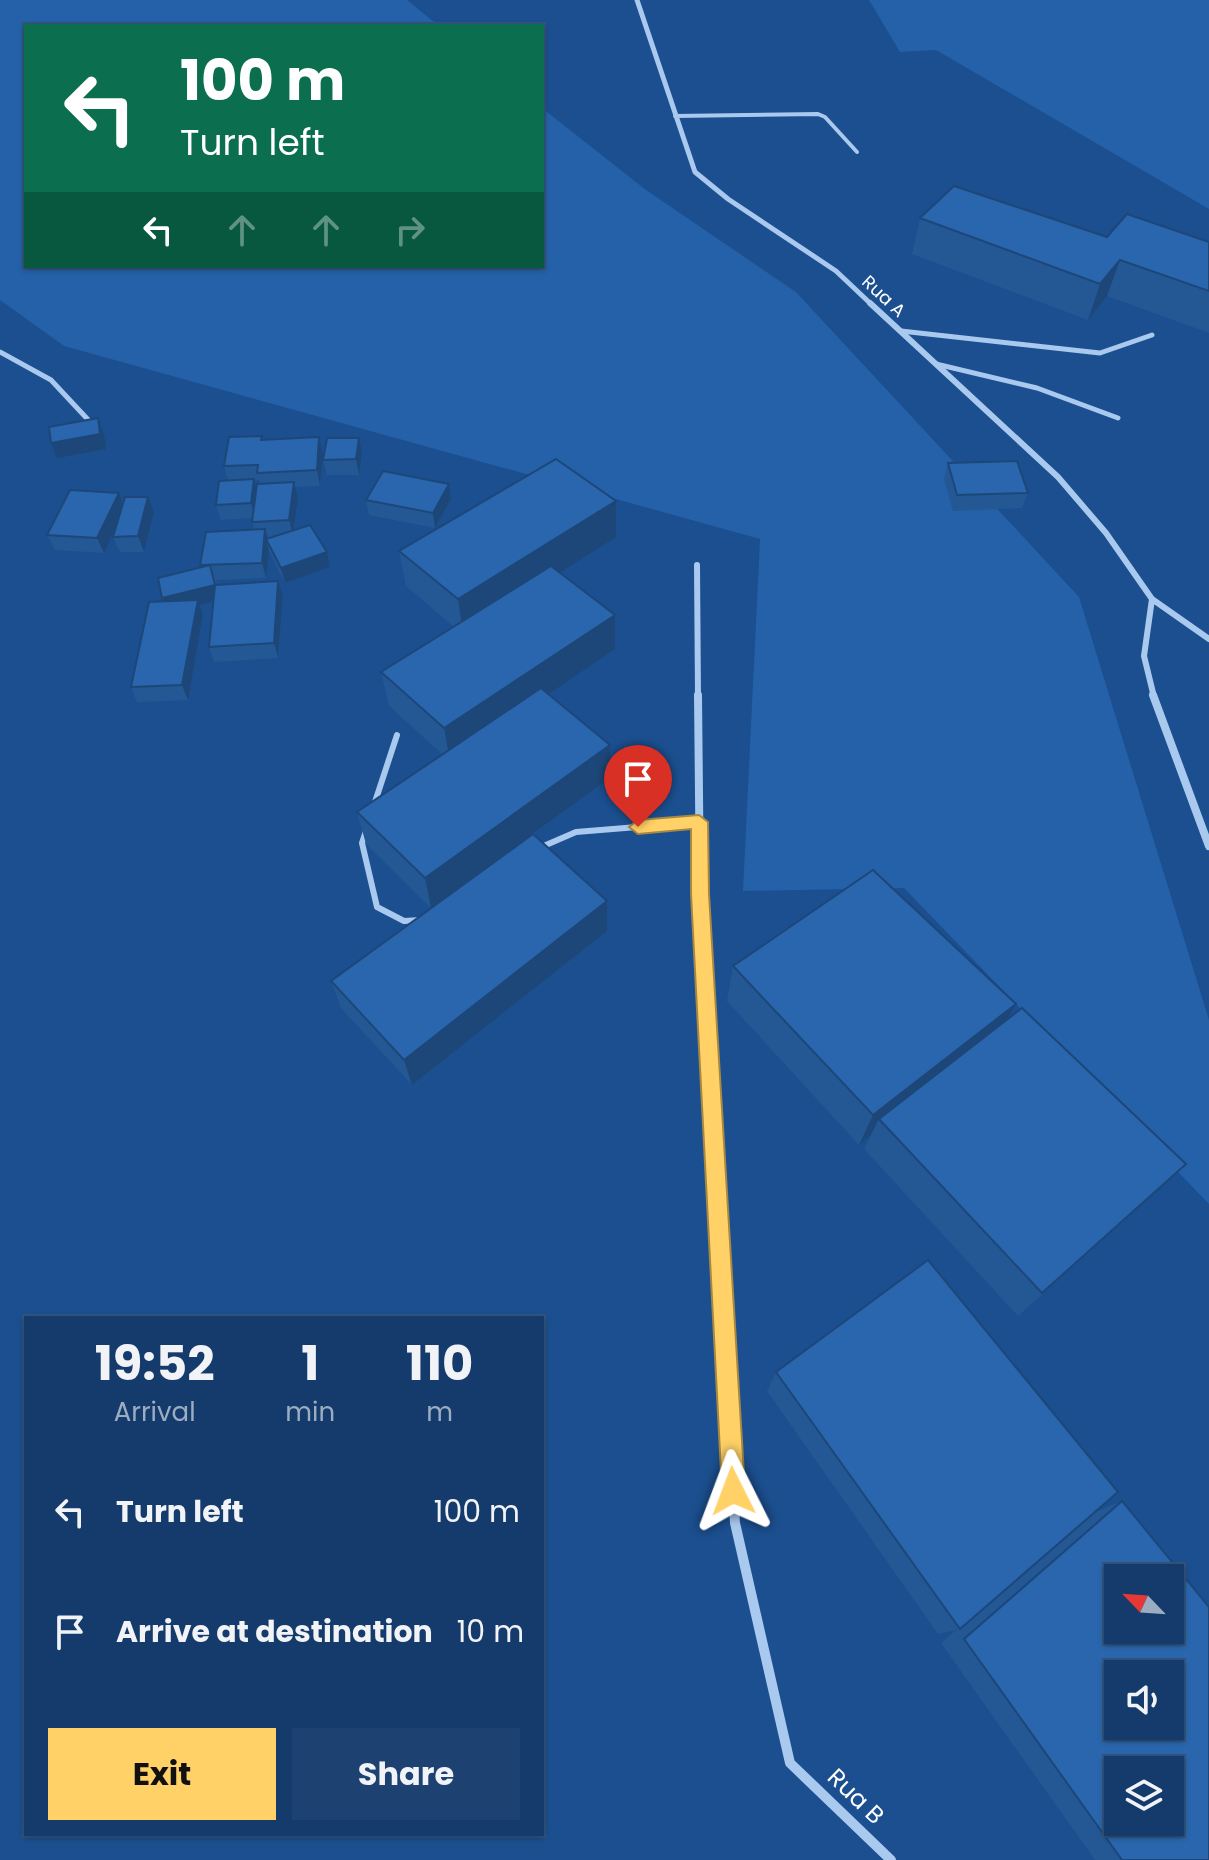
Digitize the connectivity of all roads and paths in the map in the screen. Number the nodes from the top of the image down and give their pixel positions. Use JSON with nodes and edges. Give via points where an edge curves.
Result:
{"nodes":[{"id":1,"x":637,"y":0,"type":"edge"},
{"id":2,"x":675,"y":116,"type":"junction"},
{"id":3,"x":857,"y":152,"type":"dead end"},
{"id":4,"x":901,"y":331,"type":"junction"},
{"id":5,"x":1152,"y":335,"type":"dead end"},
{"id":6,"x":0,"y":352,"type":"edge"},
{"id":7,"x":936,"y":364,"type":"junction"},
{"id":8,"x":1118,"y":418,"type":"dead end"},
{"id":9,"x":93,"y":425,"type":"edge"},
{"id":10,"x":697,"y":565,"type":"dead end"},
{"id":11,"x":1152,"y":599,"type":"junction"},
{"id":12,"x":1209,"y":639,"type":"edge"},
{"id":13,"x":397,"y":735,"type":"edge"},
{"id":14,"x":699,"y":822,"type":"junction"},
{"id":15,"x":1209,"y":846,"type":"edge"},
{"id":16,"x":533,"y":851,"type":"edge"},
{"id":17,"x":426,"y":920,"type":"edge"},
{"id":18,"x":891,"y":1860,"type":"edge"}],
"edges":[{"from":1,"to":2,"type":"street","name":"Rua A"},
{"from":2,"to":3,"type":"lane","via":[[818,114]]},
{"from":2,"to":4,"type":"street","name":"Rua A","via":[[695,172],[805,247]]},
{"from":4,"to":5,"type":"lane","via":[[1100,353]]},
{"from":4,"to":7,"type":"street","name":"Rua A"},
{"from":6,"to":9,"type":"lane","via":[[51,380]]},
{"from":7,"to":8,"type":"lane","via":[[1037,388]]},
{"from":7,"to":11,"type":"street","name":"Rua A","via":[[1058,477]]},
{"from":10,"to":14,"type":"street"},
{"from":11,"to":12,"type":"street"},
{"from":11,"to":15,"type":"street","via":[[1144,656],[1150,686]]},
{"from":13,"to":17,"type":"lane","via":[[362,843],[377,907],[404,921]]},
{"from":14,"to":16,"type":"lane","via":[[576,832]]},
{"from":14,"to":18,"type":"street","name":"Rua B","via":[[735,1523],[790,1763]]}]}
